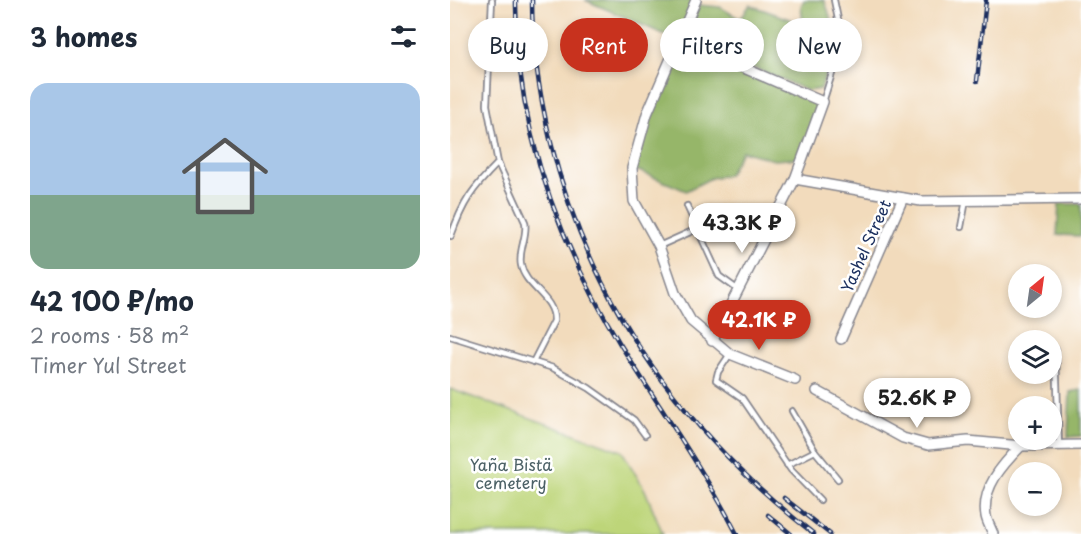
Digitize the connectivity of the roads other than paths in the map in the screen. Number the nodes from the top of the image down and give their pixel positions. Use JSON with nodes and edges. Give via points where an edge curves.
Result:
{"nodes":[{"id":1,"x":492,"y":0,"type":"edge"},
{"id":2,"x":696,"y":0,"type":"edge"},
{"id":3,"x":834,"y":0,"type":"edge"},
{"id":4,"x":688,"y":18,"type":"edge"},
{"id":5,"x":665,"y":72,"type":"edge"},
{"id":6,"x":753,"y":72,"type":"edge"},
{"id":7,"x":827,"y":90,"type":"junction"},
{"id":8,"x":813,"y":98,"type":"junction"},
{"id":9,"x":824,"y":102,"type":"junction"},
{"id":10,"x":498,"y":163,"type":"junction"},
{"id":11,"x":795,"y":179,"type":"junction"},
{"id":12,"x":903,"y":198,"type":"junction"},
{"id":13,"x":1081,"y":199,"type":"edge"},
{"id":14,"x":966,"y":200,"type":"junction"},
{"id":15,"x":687,"y":206,"type":"dead end"},
{"id":16,"x":961,"y":226,"type":"dead end"},
{"id":17,"x":697,"y":229,"type":"junction"},
{"id":18,"x":451,"y":236,"type":"edge"},
{"id":19,"x":659,"y":246,"type":"junction"},
{"id":20,"x":738,"y":290,"type":"junction"},
{"id":21,"x":450,"y":336,"type":"edge"},
{"id":22,"x":842,"y":339,"type":"dead end"},
{"id":23,"x":712,"y":340,"type":"junction"},
{"id":24,"x":730,"y":354,"type":"junction"},
{"id":25,"x":533,"y":362,"type":"junction"},
{"id":26,"x":795,"y":380,"type":"dead end"},
{"id":27,"x":817,"y":391,"type":"dead end"},
{"id":28,"x":792,"y":411,"type":"dead end"},
{"id":29,"x":645,"y":435,"type":"dead end"},
{"id":30,"x":1008,"y":445,"type":"edge"},
{"id":31,"x":1081,"y":445,"type":"edge"},
{"id":32,"x":1062,"y":446,"type":"edge"},
{"id":33,"x":1017,"y":450,"type":"edge"},
{"id":34,"x":815,"y":451,"type":"junction"},
{"id":35,"x":787,"y":465,"type":"junction"},
{"id":36,"x":838,"y":479,"type":"dead end"},
{"id":37,"x":820,"y":500,"type":"dead end"},
{"id":38,"x":993,"y":534,"type":"edge"}],
"edges":[{"from":1,"to":10,"type":"lane","via":[[487,105]]},
{"from":2,"to":4,"type":"street"},
{"from":3,"to":7,"type":"lane","via":[[840,29]]},
{"from":5,"to":19,"type":"street","via":[[647,114],[632,168],[634,201]]},
{"from":6,"to":8,"type":"street"},
{"from":7,"to":8,"type":"lane"},
{"from":7,"to":9,"type":"lane"},
{"from":8,"to":9,"type":"street"},
{"from":9,"to":11,"type":"street"},
{"from":10,"to":18,"type":"lane","via":[[460,209]]},
{"from":10,"to":25,"type":"lane","via":[[525,222],[521,264],[554,314]]},
{"from":11,"to":12,"type":"street"},
{"from":11,"to":20,"type":"street"},
{"from":12,"to":14,"type":"street"},
{"from":12,"to":22,"type":"street","name":"Yashel Street"},
{"from":13,"to":14,"type":"street","via":[[1024,196]]},
{"from":14,"to":16,"type":"lane"},
{"from":15,"to":17,"type":"lane"},
{"from":17,"to":19,"type":"lane"},
{"from":17,"to":20,"type":"lane","via":[[720,276]]},
{"from":19,"to":23,"type":"street","via":[[675,293],[691,321]]},
{"from":20,"to":23,"type":"street"},
{"from":21,"to":25,"type":"lane"},
{"from":23,"to":24,"type":"street"},
{"from":24,"to":26,"type":"street"},
{"from":24,"to":35,"type":"lane","via":[[716,380],[742,399]]},
{"from":25,"to":29,"type":"lane","via":[[589,388],[634,420]]},
{"from":27,"to":30,"type":"street","via":[[914,442]]},
{"from":28,"to":34,"type":"lane"},
{"from":31,"to":32,"type":"street"},
{"from":33,"to":38,"type":"street","via":[[1001,466],[988,492],[986,515]]},
{"from":34,"to":35,"type":"lane"},
{"from":34,"to":36,"type":"lane"},
{"from":35,"to":37,"type":"lane"}]}
